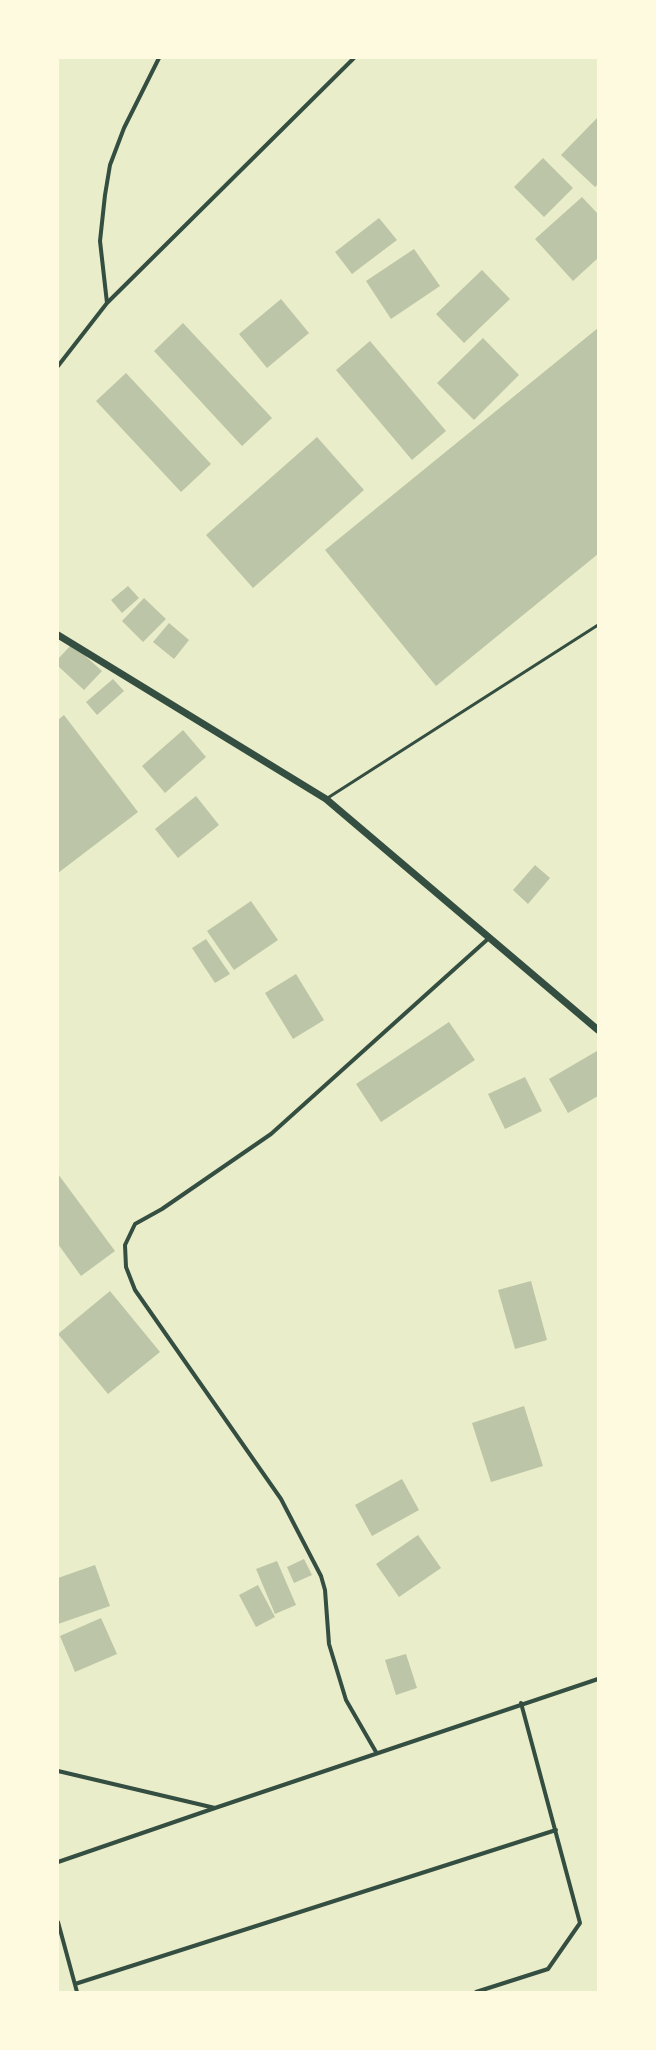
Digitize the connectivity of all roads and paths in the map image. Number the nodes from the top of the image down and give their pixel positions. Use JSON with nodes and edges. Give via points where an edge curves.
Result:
{"nodes":[{"id":1,"x":159,"y":58,"type":"edge"},
{"id":2,"x":354,"y":58,"type":"edge"},
{"id":3,"x":107,"y":303,"type":"junction"},
{"id":4,"x":58,"y":366,"type":"edge"},
{"id":5,"x":598,"y":625,"type":"edge"},
{"id":6,"x":58,"y":635,"type":"edge"},
{"id":7,"x":326,"y":799,"type":"junction"},
{"id":8,"x":489,"y":938,"type":"junction"},
{"id":9,"x":598,"y":1030,"type":"edge"},
{"id":10,"x":598,"y":1679,"type":"edge"},
{"id":11,"x":521,"y":1703,"type":"junction"},
{"id":12,"x":376,"y":1752,"type":"junction"},
{"id":13,"x":58,"y":1771,"type":"edge"},
{"id":14,"x":215,"y":1808,"type":"junction"},
{"id":15,"x":556,"y":1830,"type":"junction"},
{"id":16,"x":58,"y":1862,"type":"edge"},
{"id":17,"x":58,"y":1922,"type":"edge"},
{"id":18,"x":75,"y":1984,"type":"junction"},
{"id":19,"x":77,"y":1992,"type":"edge"},
{"id":20,"x":476,"y":1992,"type":"edge"}],
"edges":[{"from":1,"to":3,"type":"street","via":[[124,128],[110,165],[100,241]]},
{"from":2,"to":3,"type":"street"},
{"from":3,"to":4,"type":"street"},
{"from":5,"to":7,"type":"lane"},
{"from":6,"to":7,"type":"street"},
{"from":7,"to":8,"type":"street"},
{"from":8,"to":9,"type":"street"},
{"from":8,"to":12,"type":"street","via":[[271,1134],[162,1210],[135,1224],[126,1245],[126,1267],[135,1290],[281,1499],[321,1576],[325,1590],[329,1644],[346,1700]]},
{"from":10,"to":11,"type":"street"},
{"from":11,"to":12,"type":"street"},
{"from":11,"to":15,"type":"street"},
{"from":12,"to":14,"type":"street"},
{"from":13,"to":14,"type":"street"},
{"from":14,"to":16,"type":"street"},
{"from":15,"to":18,"type":"street"},
{"from":15,"to":20,"type":"street","via":[[580,1923],[548,1969]]},
{"from":17,"to":18,"type":"street"},
{"from":18,"to":19,"type":"street"}]}
